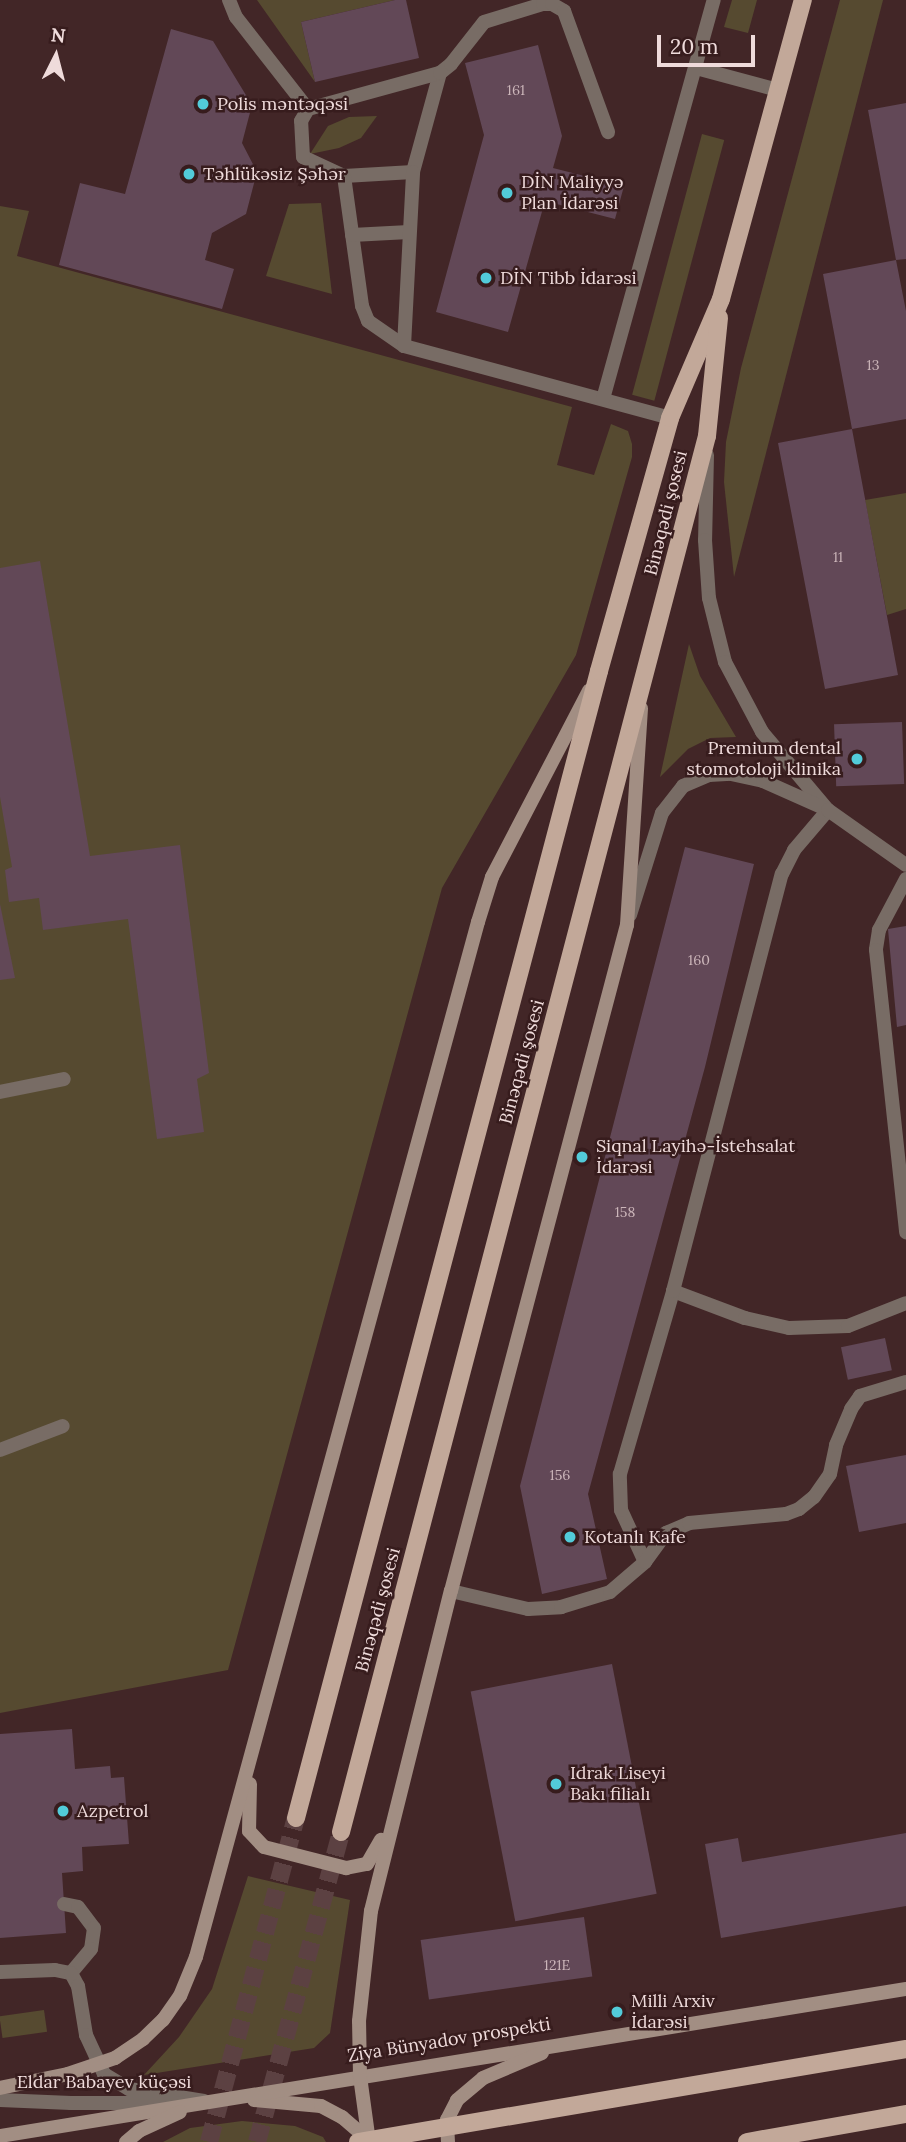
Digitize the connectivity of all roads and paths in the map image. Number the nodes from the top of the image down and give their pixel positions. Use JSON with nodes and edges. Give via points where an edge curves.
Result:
{"nodes":[{"id":1,"x":229,"y":0,"type":"edge"},
{"id":2,"x":714,"y":0,"type":"edge"},
{"id":3,"x":803,"y":0,"type":"edge"},
{"id":4,"x":696,"y":68,"type":"junction"},
{"id":5,"x":440,"y":73,"type":"junction"},
{"id":6,"x":778,"y":90,"type":"junction"},
{"id":7,"x":308,"y":109,"type":"junction"},
{"id":8,"x":608,"y":132,"type":"dead end"},
{"id":9,"x":412,"y":172,"type":"junction"},
{"id":10,"x":344,"y":176,"type":"junction"},
{"id":11,"x":409,"y":232,"type":"junction"},
{"id":12,"x":352,"y":235,"type":"junction"},
{"id":13,"x":721,"y":299,"type":"junction"},
{"id":14,"x":404,"y":346,"type":"junction"},
{"id":15,"x":603,"y":399,"type":"junction"},
{"id":16,"x":670,"y":418,"type":"junction"},
{"id":17,"x":707,"y":436,"type":"junction"},
{"id":18,"x":599,"y":671,"type":"junction"},
{"id":19,"x":643,"y":686,"type":"junction"},
{"id":20,"x":828,"y":810,"type":"junction"},
{"id":21,"x":906,"y":864,"type":"edge"},
{"id":22,"x":906,"y":879,"type":"edge"},
{"id":23,"x":626,"y":925,"type":"junction"},
{"id":24,"x":64,"y":1079,"type":"dead end"},
{"id":25,"x":0,"y":1092,"type":"edge"},
{"id":26,"x":901,"y":1151,"type":"edge"},
{"id":27,"x":906,"y":1232,"type":"edge"},
{"id":28,"x":673,"y":1291,"type":"junction"},
{"id":29,"x":906,"y":1303,"type":"edge"},
{"id":30,"x":906,"y":1382,"type":"edge"},
{"id":31,"x":63,"y":1426,"type":"dead end"},
{"id":32,"x":0,"y":1450,"type":"edge"},
{"id":33,"x":645,"y":1562,"type":"junction"},
{"id":34,"x":451,"y":1591,"type":"junction"},
{"id":35,"x":251,"y":1758,"type":"junction"},
{"id":36,"x":398,"y":1801,"type":"junction"},
{"id":37,"x":296,"y":1818,"type":"tunnel mouth"},
{"id":38,"x":341,"y":1832,"type":"tunnel mouth"},
{"id":39,"x":64,"y":1904,"type":"dead end"},
{"id":40,"x":0,"y":1972,"type":"edge"},
{"id":41,"x":71,"y":1973,"type":"junction"},
{"id":42,"x":906,"y":1989,"type":"edge"},
{"id":43,"x":580,"y":2040,"type":"junction"},
{"id":44,"x":906,"y":2049,"type":"edge"},
{"id":45,"x":98,"y":2065,"type":"junction"},
{"id":46,"x":360,"y":2076,"type":"junction"},
{"id":47,"x":0,"y":2088,"type":"edge"},
{"id":48,"x":0,"y":2100,"type":"edge"},
{"id":49,"x":209,"y":2102,"type":"junction"},
{"id":50,"x":906,"y":2114,"type":"edge"},
{"id":51,"x":0,"y":2136,"type":"edge"},
{"id":52,"x":127,"y":2142,"type":"edge"},
{"id":53,"x":358,"y":2142,"type":"edge"},
{"id":54,"x":367,"y":2142,"type":"edge"},
{"id":55,"x":448,"y":2142,"type":"edge"},
{"id":56,"x":747,"y":2142,"type":"edge"}],
"edges":[{"from":1,"to":7,"type":"street","via":[[236,17]]},
{"from":2,"to":4,"type":"street"},
{"from":3,"to":6,"type":"main road","name":"Binəqədi şosesi"},
{"from":4,"to":6,"type":"street"},
{"from":4,"to":15,"type":"street"},
{"from":5,"to":7,"type":"street"},
{"from":5,"to":8,"type":"street","via":[[484,22],[552,4],[564,11]]},
{"from":5,"to":9,"type":"street"},
{"from":6,"to":13,"type":"main road","name":"Binəqədi şosesi"},
{"from":7,"to":10,"type":"street","via":[[301,121],[303,157]]},
{"from":9,"to":10,"type":"street"},
{"from":9,"to":11,"type":"street"},
{"from":10,"to":12,"type":"street"},
{"from":11,"to":12,"type":"street"},
{"from":11,"to":14,"type":"street"},
{"from":12,"to":14,"type":"street","via":[[368,321]]},
{"from":13,"to":16,"type":"main road","name":"Binəqədi şosesi"},
{"from":13,"to":17,"type":"main road","name":"Binəqədi şosesi"},
{"from":14,"to":15,"type":"street"},
{"from":15,"to":16,"type":"street"},
{"from":16,"to":18,"type":"main road","name":"Binəqədi şosesi"},
{"from":17,"to":19,"type":"main road","name":"Binəqədi şosesi"},
{"from":17,"to":20,"type":"street","via":[[705,540],[709,598],[721,651],[762,732]]},
{"from":18,"to":35,"type":"main road","via":[[498,866],[478,922]]},
{"from":18,"to":37,"type":"main road","name":"Binəqədi şosesi"},
{"from":19,"to":23,"type":"main road"},
{"from":19,"to":38,"type":"main road","name":"Binəqədi şosesi"},
{"from":20,"to":21,"type":"street"},
{"from":20,"to":23,"type":"street","via":[[763,781],[731,774],[695,778],[662,813]]},
{"from":20,"to":28,"type":"street","via":[[794,850],[782,874]]},
{"from":22,"to":26,"type":"street","via":[[879,930],[876,950]]},
{"from":23,"to":34,"type":"main road"},
{"from":24,"to":25,"type":"street"},
{"from":26,"to":27,"type":"street"},
{"from":28,"to":29,"type":"street","via":[[744,1318],[789,1328],[848,1326]]},
{"from":28,"to":33,"type":"street","via":[[620,1474],[621,1510]]},
{"from":30,"to":33,"type":"street","via":[[860,1396],[836,1445],[830,1474],[799,1509],[689,1523],[666,1533]]},
{"from":31,"to":32,"type":"street"},
{"from":33,"to":34,"type":"street","via":[[610,1592],[561,1607],[528,1609]]},
{"from":34,"to":36,"type":"main road"},
{"from":35,"to":36,"type":"main road","via":[[249,1831],[264,1847],[346,1868],[367,1864]]},
{"from":35,"to":45,"type":"main road","via":[[196,1957],[180,1996],[144,2039]]},
{"from":36,"to":46,"type":"main road","via":[[364,1954]]},
{"from":39,"to":41,"type":"street","via":[[78,1907],[94,1928],[91,1949]]},
{"from":40,"to":41,"type":"street"},
{"from":41,"to":45,"type":"street"},
{"from":42,"to":43,"type":"main road","name":"Ziya Bünyadov prospekti"},
{"from":43,"to":46,"type":"main road","name":"Ziya Bünyadov prospekti"},
{"from":43,"to":55,"type":"main road","via":[[483,2078],[457,2100],[447,2120]]},
{"from":44,"to":53,"type":"main road","bridge":true},
{"from":45,"to":47,"type":"main road"},
{"from":45,"to":49,"type":"street","via":[[114,2083],[129,2090]]},
{"from":46,"to":49,"type":"main road","name":"Ziya Bünyadov prospekti"},
{"from":46,"to":54,"type":"main road"},
{"from":48,"to":49,"type":"street","name":"Eldar Babayev küçəsi"},
{"from":49,"to":51,"type":"main road","name":"Ziya Bünyadov prospekti"},
{"from":49,"to":52,"type":"main road","via":[[165,2118]]},
{"from":49,"to":54,"type":"main road","via":[[257,2100],[321,2106],[342,2117]]},
{"from":50,"to":56,"type":"main road"}]}
